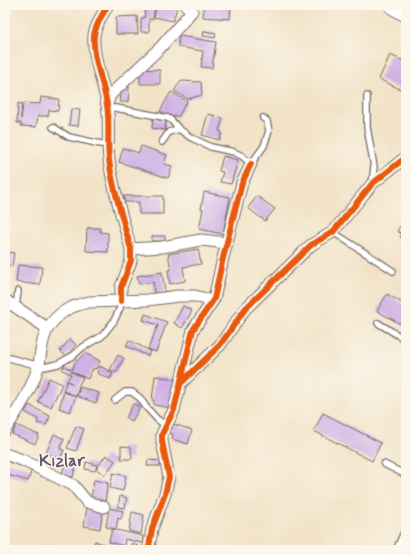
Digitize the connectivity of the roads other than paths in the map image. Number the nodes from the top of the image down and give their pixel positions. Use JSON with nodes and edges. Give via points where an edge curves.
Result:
{"nodes":[{"id":1,"x":108,"y":5,"type":"edge"},
{"id":2,"x":186,"y":5,"type":"edge"},
{"id":3,"x":394,"y":5,"type":"edge"},
{"id":4,"x":406,"y":12,"type":"edge"},
{"id":5,"x":368,"y":96,"type":"dead end"},
{"id":6,"x":107,"y":106,"type":"junction"},
{"id":7,"x":262,"y":118,"type":"dead end"},
{"id":8,"x":53,"y":126,"type":"dead end"},
{"id":9,"x":179,"y":129,"type":"junction"},
{"id":10,"x":162,"y":142,"type":"dead end"},
{"id":11,"x":109,"y":144,"type":"junction"},
{"id":12,"x":406,"y":157,"type":"edge"},
{"id":13,"x":251,"y":164,"type":"junction"},
{"id":14,"x":372,"y":184,"type":"junction"},
{"id":15,"x":333,"y":232,"type":"junction"},
{"id":16,"x":227,"y":243,"type":"junction"},
{"id":17,"x":132,"y":249,"type":"junction"},
{"id":18,"x":393,"y":271,"type":"dead end"},
{"id":19,"x":18,"y":291,"type":"dead end"},
{"id":20,"x":5,"y":300,"type":"edge"},
{"id":21,"x":121,"y":301,"type":"junction"},
{"id":22,"x":210,"y":304,"type":"junction"},
{"id":23,"x":16,"y":308,"type":"junction"},
{"id":24,"x":378,"y":323,"type":"dead end"},
{"id":25,"x":47,"y":328,"type":"junction"},
{"id":26,"x":406,"y":340,"type":"edge"},
{"id":27,"x":5,"y":357,"type":"edge"},
{"id":28,"x":38,"y":366,"type":"junction"},
{"id":29,"x":181,"y":383,"type":"junction"},
{"id":30,"x":115,"y":400,"type":"dead end"},
{"id":31,"x":166,"y":426,"type":"junction"},
{"id":32,"x":5,"y":430,"type":"edge"},
{"id":33,"x":5,"y":454,"type":"edge"},
{"id":34,"x":384,"y":464,"type":"dead end"},
{"id":35,"x":406,"y":475,"type":"edge"},
{"id":36,"x":104,"y":507,"type":"dead end"},
{"id":37,"x":406,"y":528,"type":"edge"},
{"id":38,"x":150,"y":550,"type":"edge"},
{"id":39,"x":396,"y":550,"type":"edge"}],
"edges":[{"from":1,"to":6,"type":"street","via":[[94,35]]},
{"from":2,"to":6,"type":"street","via":[[192,11],[160,48],[110,95]]},
{"from":3,"to":4,"type":"highway"},
{"from":5,"to":14,"type":"lane","via":[[367,127],[374,167]]},
{"from":6,"to":9,"type":"lane","via":[[168,118]]},
{"from":6,"to":11,"type":"street"},
{"from":7,"to":13,"type":"lane","via":[[267,121],[269,131],[264,146]]},
{"from":8,"to":11,"type":"lane","via":[[69,137]]},
{"from":9,"to":10,"type":"lane","via":[[170,132]]},
{"from":9,"to":13,"type":"lane","via":[[211,147],[234,152]]},
{"from":11,"to":17,"type":"street","via":[[113,182]]},
{"from":12,"to":14,"type":"street"},
{"from":13,"to":16,"type":"street","via":[[242,182]]},
{"from":14,"to":15,"type":"street"},
{"from":15,"to":18,"type":"lane"},
{"from":15,"to":29,"type":"street","via":[[311,245],[245,309],[220,345]]},
{"from":16,"to":17,"type":"street","via":[[201,240],[162,248]]},
{"from":16,"to":22,"type":"street","via":[[214,299]]},
{"from":17,"to":21,"type":"street"},
{"from":19,"to":23,"type":"lane"},
{"from":20,"to":23,"type":"street"},
{"from":21,"to":22,"type":"street","via":[[195,296],[206,299]]},
{"from":21,"to":25,"type":"street","via":[[79,304],[61,312]]},
{"from":21,"to":28,"type":"lane","via":[[114,321],[102,336],[58,364]]},
{"from":22,"to":29,"type":"street","via":[[194,330]]},
{"from":23,"to":25,"type":"street"},
{"from":24,"to":26,"type":"lane"},
{"from":25,"to":28,"type":"street"},
{"from":27,"to":28,"type":"lane"},
{"from":28,"to":32,"type":"street","via":[[31,385]]},
{"from":29,"to":31,"type":"street","via":[[174,410]]},
{"from":30,"to":31,"type":"lane","via":[[125,392],[132,392]]},
{"from":31,"to":38,"type":"street","via":[[162,442],[170,477],[152,529]]},
{"from":33,"to":36,"type":"street","via":[[73,485],[87,502]]},
{"from":34,"to":35,"type":"lane"},
{"from":37,"to":39,"type":"lane"}]}
